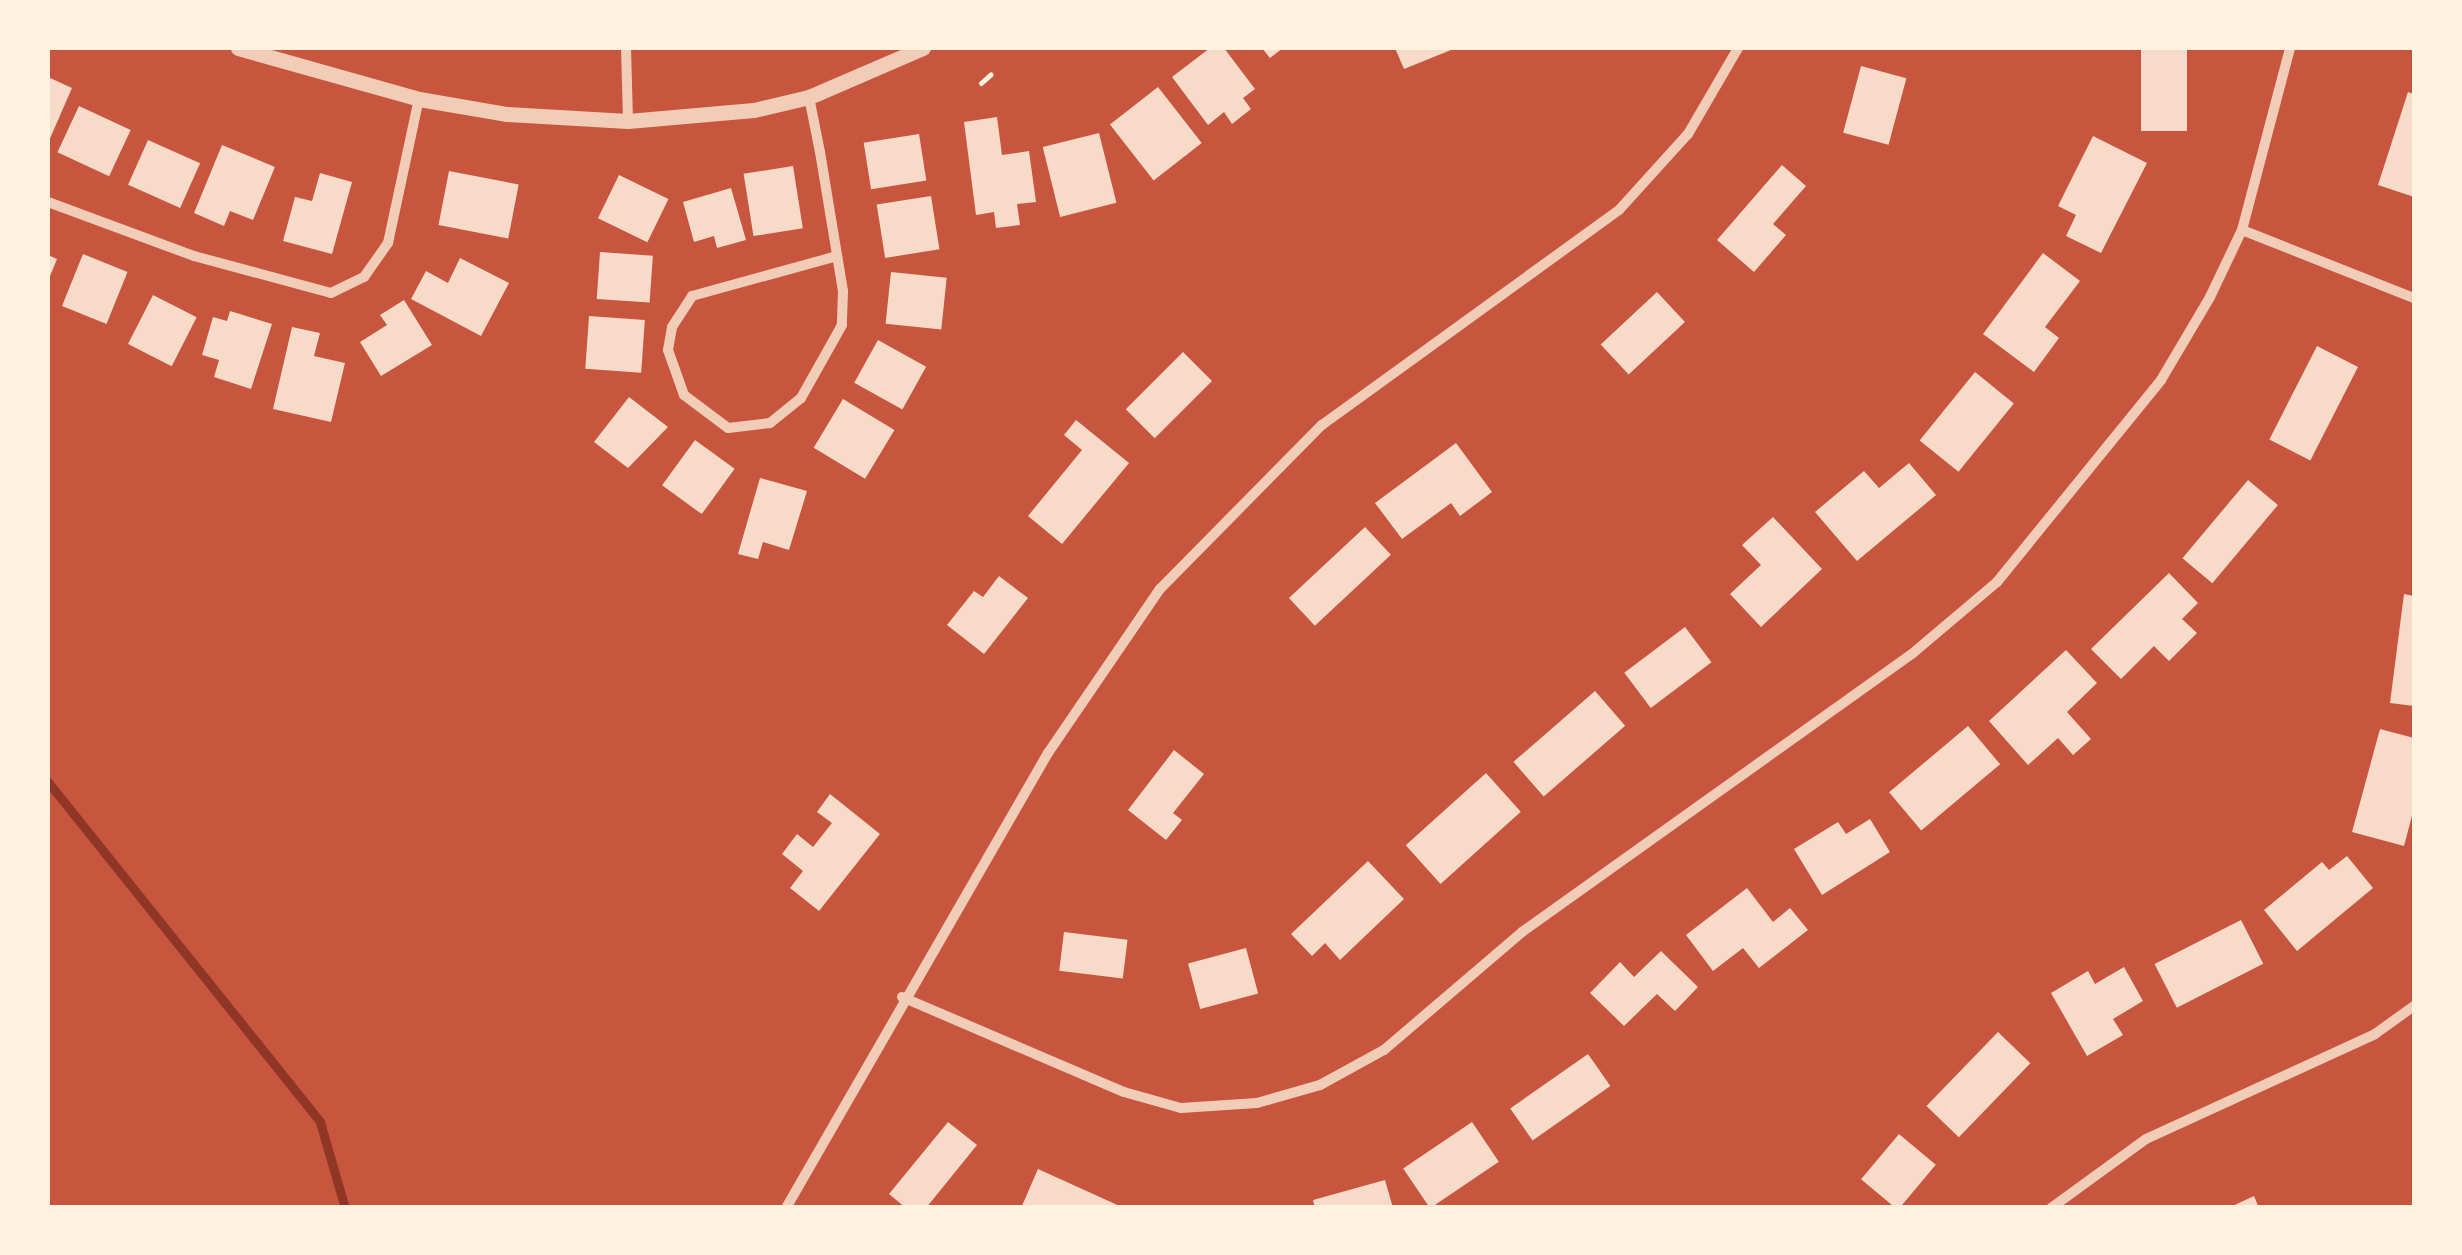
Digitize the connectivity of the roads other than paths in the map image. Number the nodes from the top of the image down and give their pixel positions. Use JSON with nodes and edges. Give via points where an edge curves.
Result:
{"nodes":[{"id":1,"x":238,"y":48,"type":"edge"},
{"id":2,"x":626,"y":48,"type":"edge"},
{"id":3,"x":923,"y":48,"type":"edge"},
{"id":4,"x":1738,"y":48,"type":"edge"},
{"id":5,"x":2290,"y":48,"type":"edge"},
{"id":6,"x":809,"y":97,"type":"junction"},
{"id":7,"x":420,"y":100,"type":"junction"},
{"id":8,"x":628,"y":121,"type":"junction"},
{"id":9,"x":48,"y":202,"type":"edge"},
{"id":10,"x":2242,"y":230,"type":"junction"},
{"id":11,"x":838,"y":256,"type":"junction"},
{"id":12,"x":2414,"y":298,"type":"edge"},
{"id":13,"x":902,"y":997,"type":"junction"},
{"id":14,"x":2414,"y":1006,"type":"edge"},
{"id":15,"x":786,"y":1208,"type":"edge"},
{"id":16,"x":2051,"y":1208,"type":"edge"}],
"edges":[{"from":1,"to":7,"type":"street"},
{"from":2,"to":8,"type":"street"},
{"from":3,"to":6,"type":"street"},
{"from":4,"to":13,"type":"street","via":[[1688,134],[1618,210],[1322,426],[1160,589],[1058,738]]},
{"from":5,"to":10,"type":"street"},
{"from":6,"to":8,"type":"street","via":[[754,110]]},
{"from":6,"to":11,"type":"street"},
{"from":7,"to":8,"type":"street","via":[[506,114]]},
{"from":7,"to":9,"type":"street","via":[[388,244],[364,277],[331,293],[194,256]]},
{"from":10,"to":12,"type":"street"},
{"from":10,"to":13,"type":"street","via":[[2160,380],[1997,582],[1913,654],[1522,932],[1384,1050],[1320,1084],[1257,1103],[1181,1108],[1124,1092]]},
{"from":11,"to":11,"type":"street","via":[[842,324],[786,415],[749,429],[728,428],[684,395],[668,350],[672,327],[692,296]]},
{"from":13,"to":15,"type":"street"},
{"from":14,"to":16,"type":"street","via":[[2375,1034],[2146,1138]]}]}
